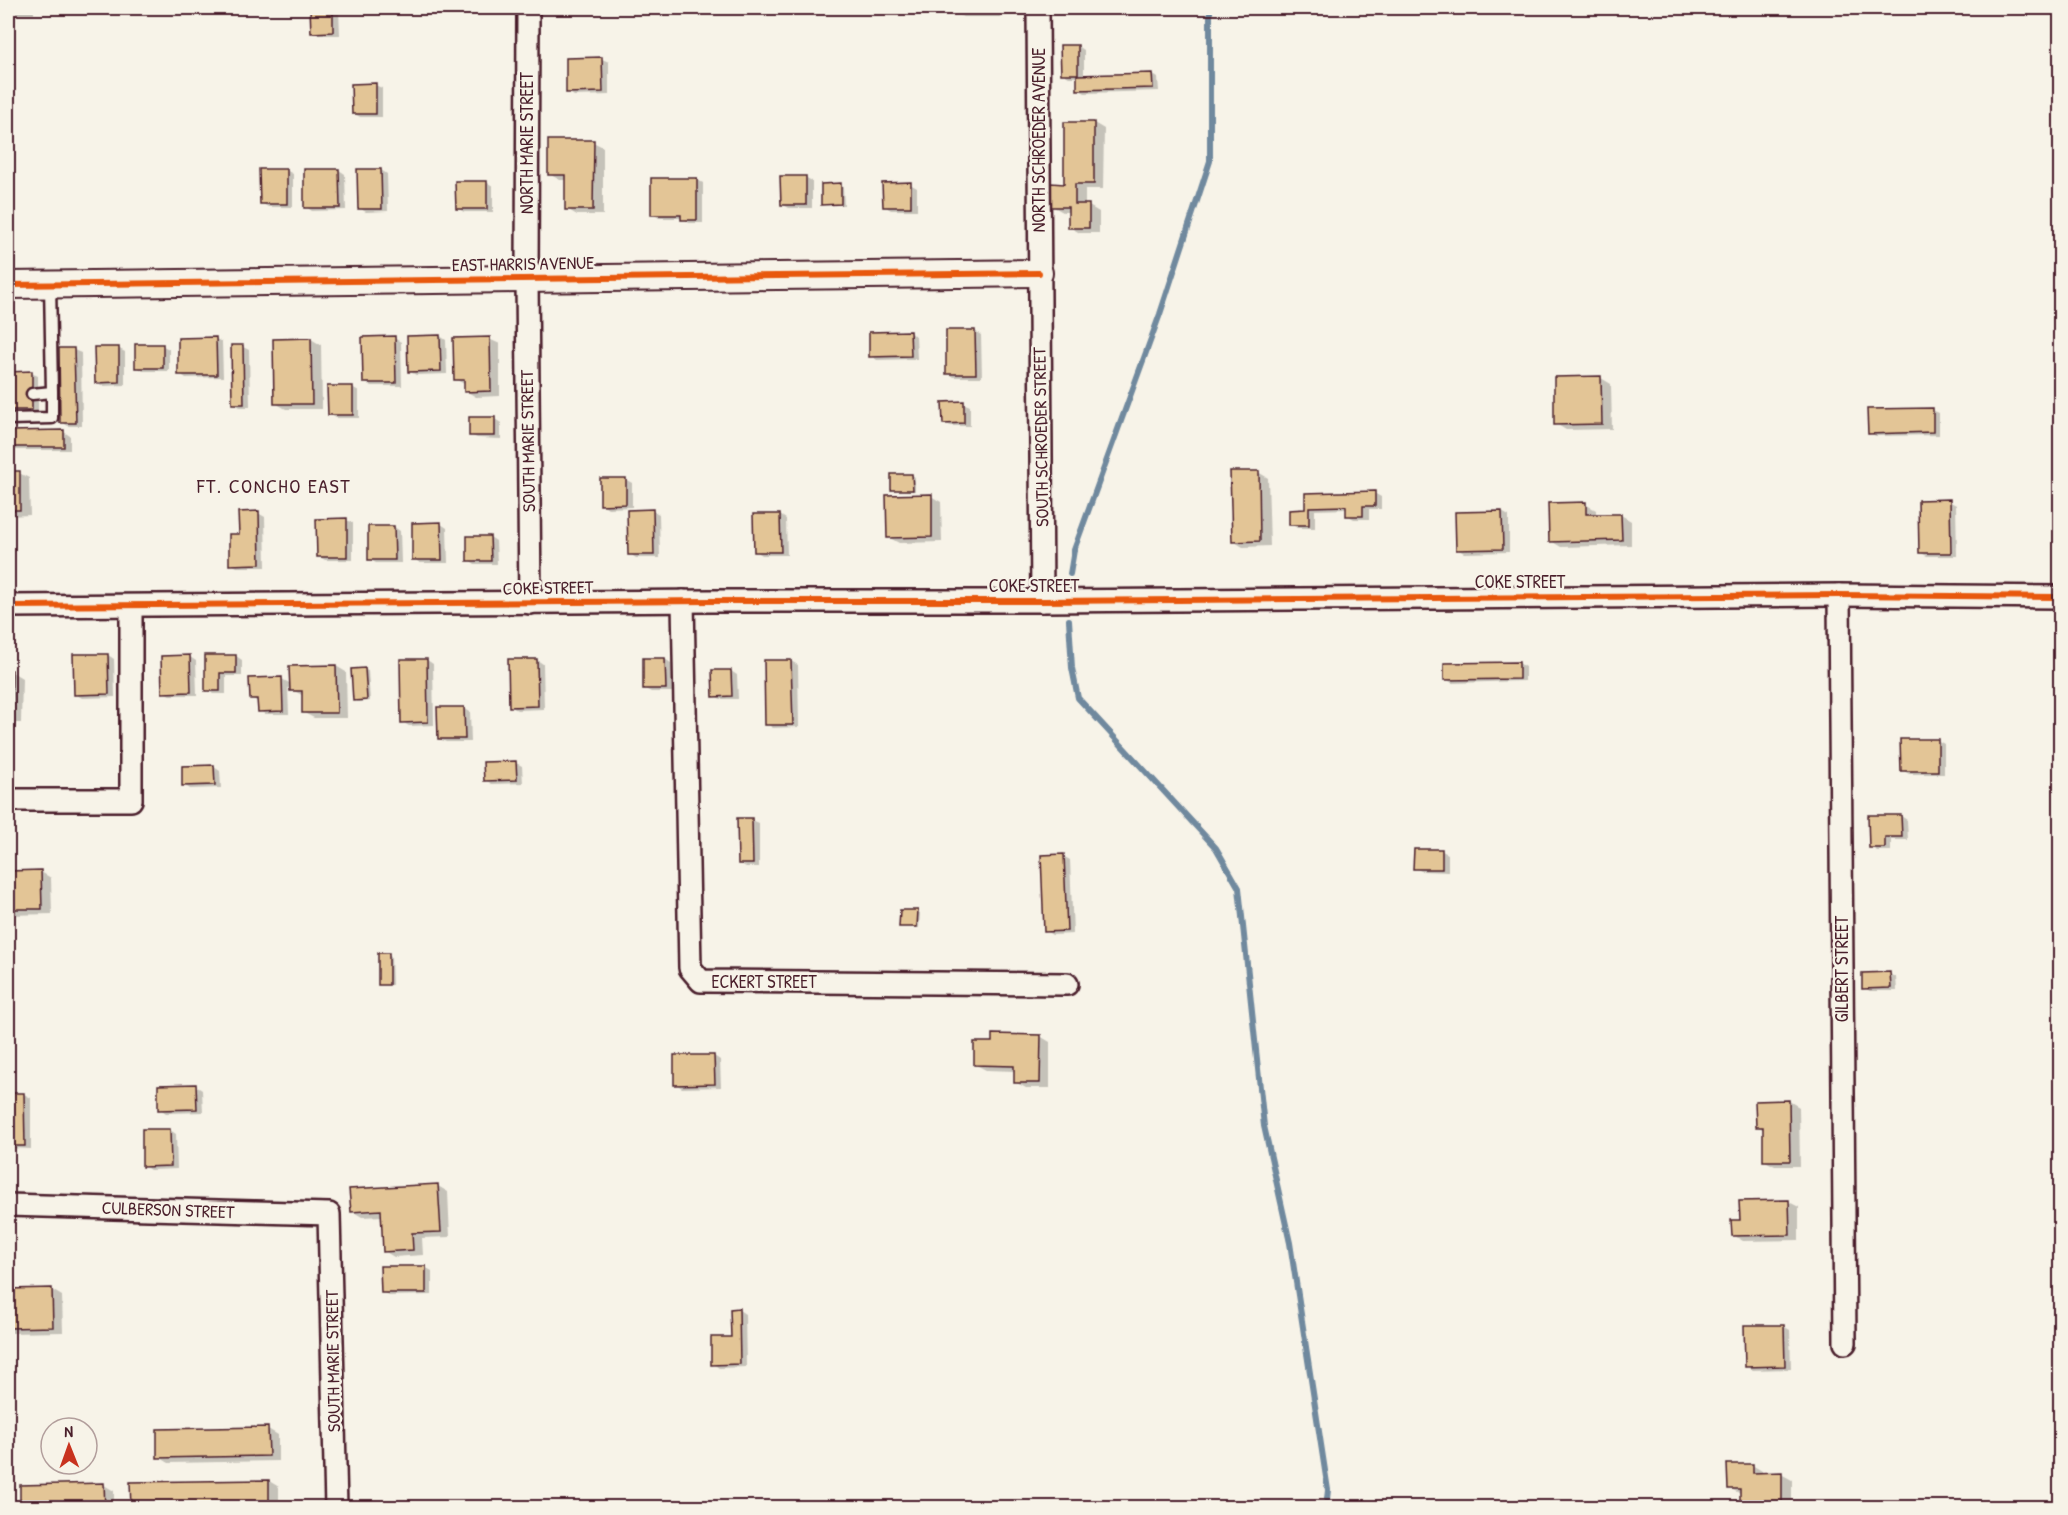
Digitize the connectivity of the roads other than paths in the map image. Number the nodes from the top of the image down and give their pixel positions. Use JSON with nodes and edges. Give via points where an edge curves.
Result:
{"nodes":[{"id":1,"x":528,"y":8,"type":"edge"},
{"id":2,"x":1038,"y":8,"type":"edge"},
{"id":3,"x":1039,"y":273,"type":"junction"},
{"id":4,"x":526,"y":279,"type":"junction"},
{"id":5,"x":50,"y":284,"type":"junction"},
{"id":6,"x":8,"y":285,"type":"edge"},
{"id":7,"x":52,"y":392,"type":"junction"},
{"id":8,"x":32,"y":394,"type":"dead end"},
{"id":9,"x":8,"y":419,"type":"edge"},
{"id":10,"x":1839,"y":595,"type":"junction"},
{"id":11,"x":2061,"y":597,"type":"edge"},
{"id":12,"x":683,"y":601,"type":"junction"},
{"id":13,"x":1042,"y":601,"type":"junction"},
{"id":14,"x":530,"y":603,"type":"junction"},
{"id":15,"x":8,"y":606,"type":"edge"},
{"id":16,"x":131,"y":606,"type":"junction"},
{"id":17,"x":8,"y":800,"type":"edge"},
{"id":18,"x":1067,"y":984,"type":"dead end"},
{"id":19,"x":8,"y":1205,"type":"edge"},
{"id":20,"x":330,"y":1214,"type":"joint"},
{"id":21,"x":1845,"y":1343,"type":"dead end"},
{"id":22,"x":336,"y":1508,"type":"edge"}],
"edges":[{"from":1,"to":4,"type":"street","name":"NORTH MARIE STREET"},
{"from":2,"to":3,"type":"street","name":"NORTH SCHROEDER AVENUE"},
{"from":3,"to":4,"type":"street","name":"EAST HARRIS AVENUE"},
{"from":3,"to":13,"type":"street","name":"SOUTH SCHROEDER STREET"},
{"from":4,"to":5,"type":"street","name":"EAST HARRIS AVENUE"},
{"from":4,"to":14,"type":"street","name":"SOUTH MARIE STREET"},
{"from":5,"to":6,"type":"street","name":"EAST HARRIS AVENUE"},
{"from":5,"to":7,"type":"lane"},
{"from":7,"to":8,"type":"lane"},
{"from":7,"to":9,"type":"lane","via":[[52,418]]},
{"from":10,"to":11,"type":"street","name":"COKE STREET"},
{"from":10,"to":13,"type":"street","name":"COKE STREET"},
{"from":10,"to":21,"type":"street","name":"GILBERT STREET"},
{"from":12,"to":13,"type":"street","name":"COKE STREET"},
{"from":12,"to":14,"type":"street","name":"COKE STREET"},
{"from":12,"to":18,"type":"street","name":"ECKERT STREET","via":[[690,968],[701,981]]},
{"from":14,"to":16,"type":"street","name":"COKE STREET"},
{"from":15,"to":16,"type":"street","name":"COKE STREET"},
{"from":16,"to":17,"type":"street","via":[[131,800]]},
{"from":19,"to":20,"type":"street","name":"CULBERSON STREET"},
{"from":20,"to":22,"type":"street","name":"SOUTH MARIE STREET"}]}
